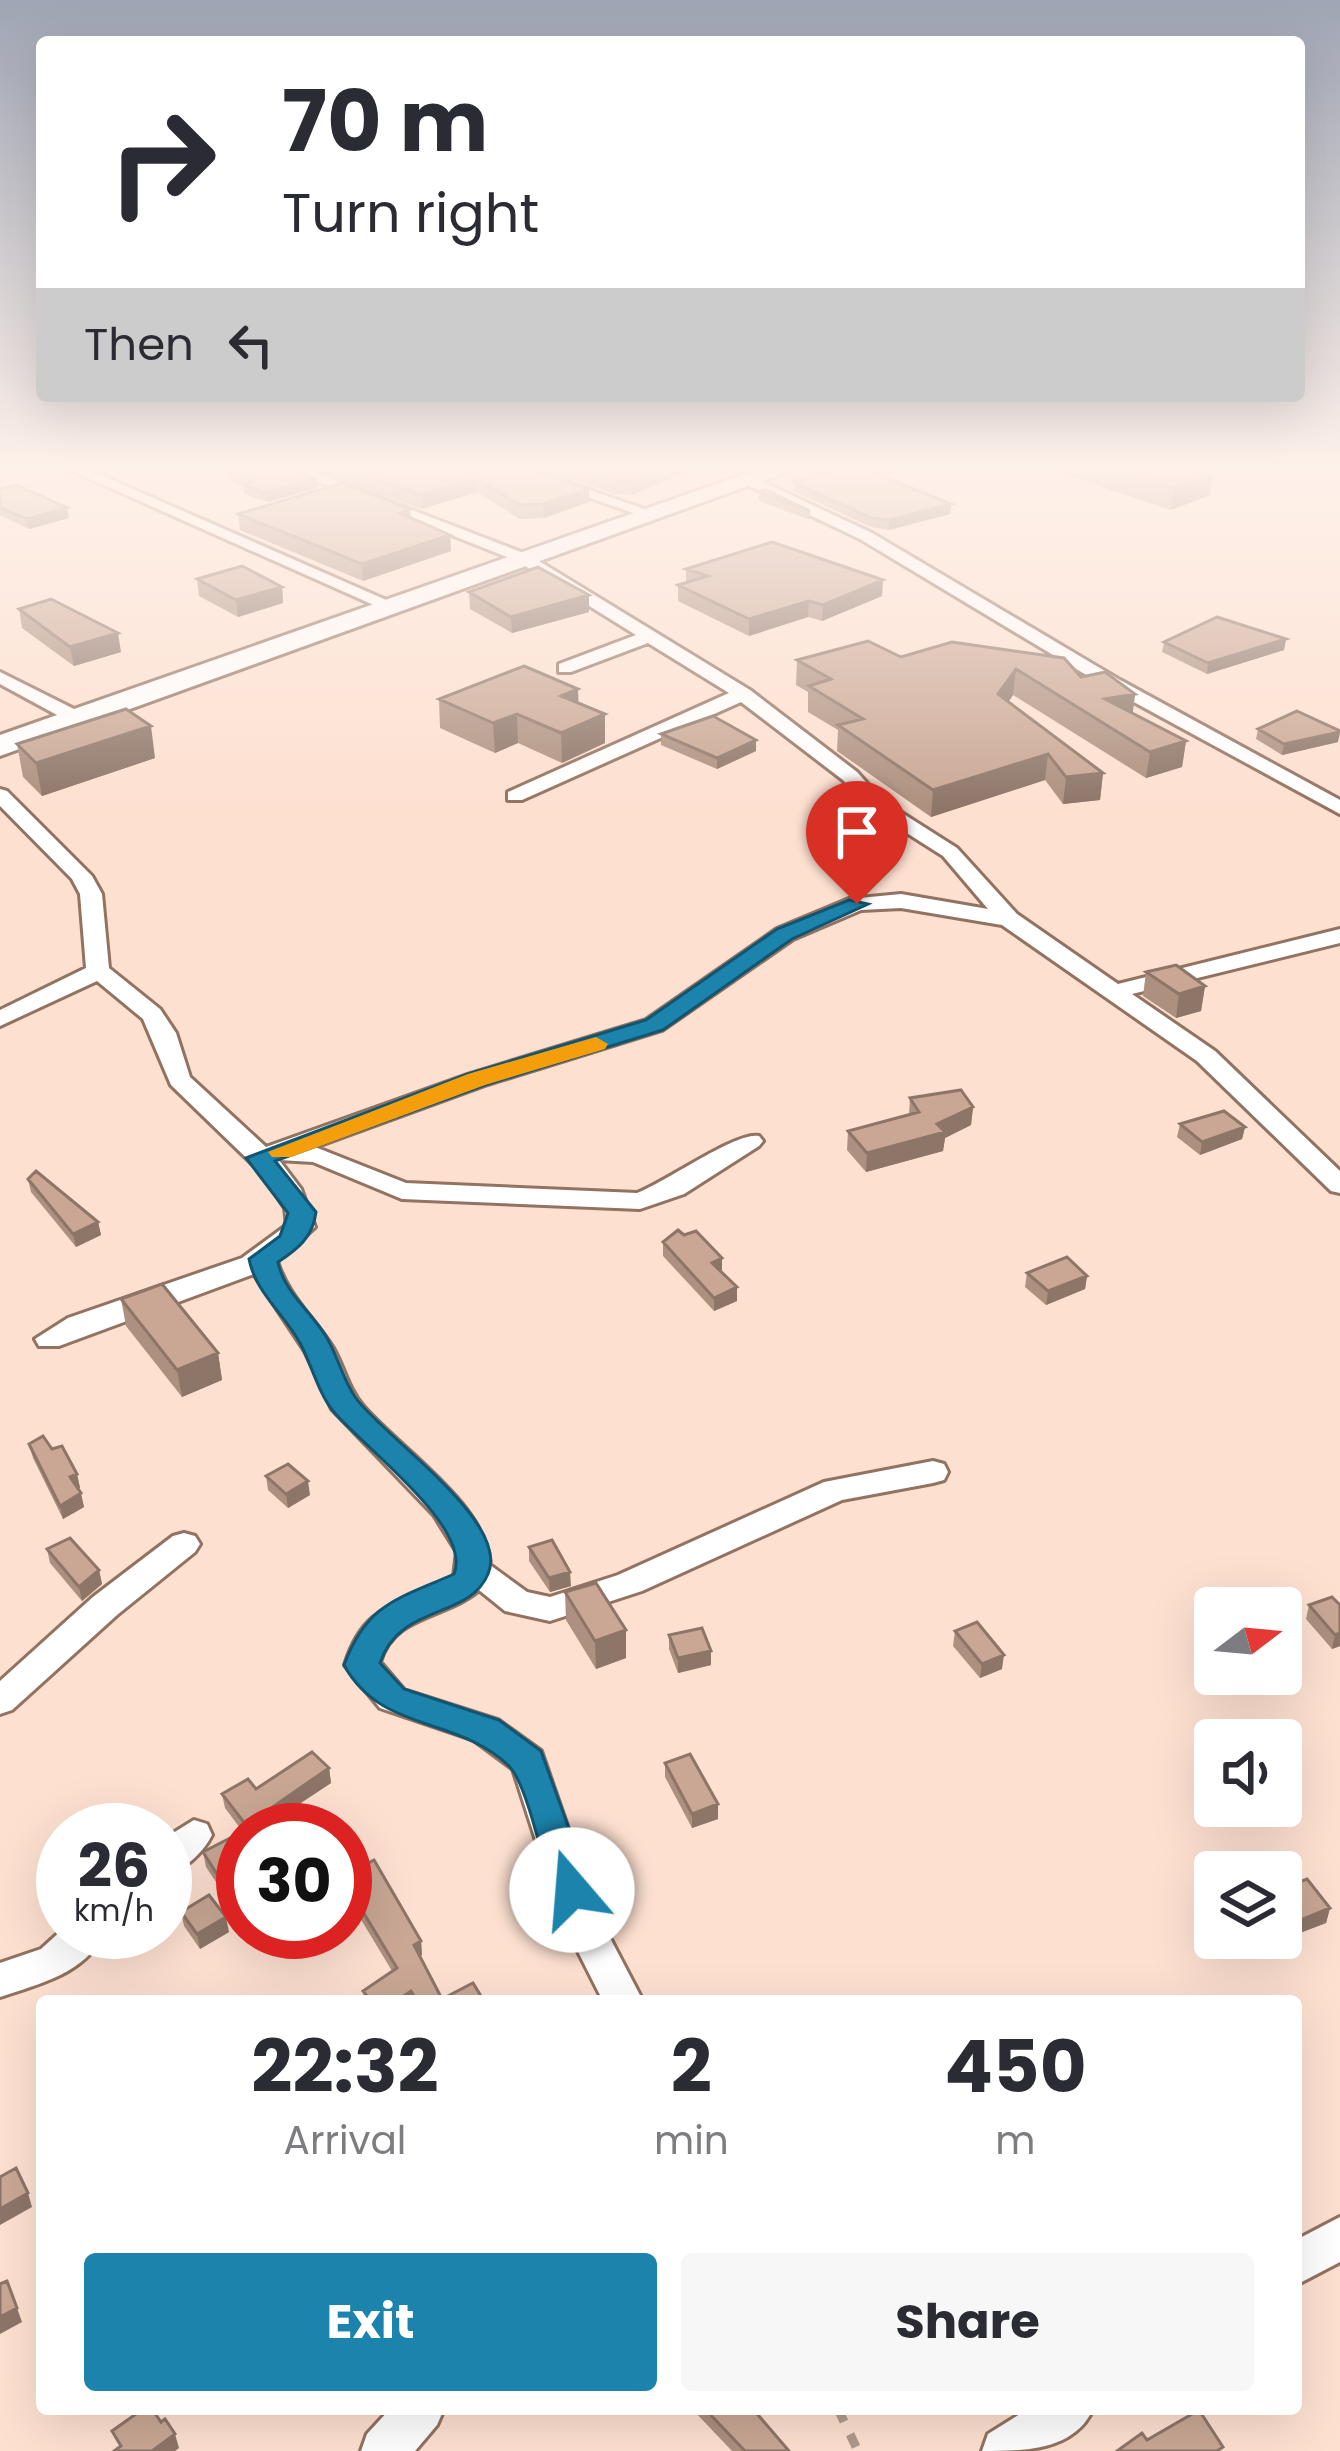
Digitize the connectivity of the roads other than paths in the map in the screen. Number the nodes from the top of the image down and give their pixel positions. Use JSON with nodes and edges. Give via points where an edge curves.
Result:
{"nodes":[{"id":1,"x":335,"y":580,"type":"edge"},
{"id":2,"x":461,"y":580,"type":"edge"},
{"id":3,"x":560,"y":580,"type":"edge"},
{"id":4,"x":940,"y":580,"type":"edge"},
{"id":5,"x":391,"y":606,"type":"junction"},
{"id":6,"x":651,"y":635,"type":"junction"},
{"id":7,"x":565,"y":668,"type":"dead end"},
{"id":8,"x":0,"y":677,"type":"edge"},
{"id":9,"x":743,"y":694,"type":"junction"},
{"id":10,"x":77,"y":718,"type":"junction"},
{"id":11,"x":0,"y":746,"type":"edge"},
{"id":12,"x":0,"y":795,"type":"edge"},
{"id":13,"x":515,"y":796,"type":"dead end"},
{"id":14,"x":1340,"y":808,"type":"edge"},
{"id":15,"x":1009,"y":919,"type":"junction"},
{"id":16,"x":1340,"y":936,"type":"edge"},
{"id":17,"x":98,"y":971,"type":"junction"},
{"id":18,"x":1113,"y":992,"type":"junction"},
{"id":19,"x":0,"y":1019,"type":"edge"},
{"id":20,"x":750,"y":1141,"type":"dead end"},
{"id":21,"x":273,"y":1154,"type":"junction"},
{"id":22,"x":1340,"y":1185,"type":"edge"},
{"id":23,"x":263,"y":1259,"type":"junction"},
{"id":24,"x":49,"y":1340,"type":"dead end"},
{"id":25,"x":933,"y":1472,"type":"dead end"},
{"id":26,"x":184,"y":1544,"type":"dead end"},
{"id":27,"x":474,"y":1570,"type":"junction"},
{"id":28,"x":0,"y":1701,"type":"edge"},
{"id":29,"x":57,"y":1959,"type":"edge"},
{"id":30,"x":0,"y":1980,"type":"edge"},
{"id":31,"x":620,"y":1995,"type":"edge"},
{"id":32,"x":1340,"y":2238,"type":"edge"},
{"id":33,"x":1302,"y":2260,"type":"edge"},
{"id":34,"x":416,"y":2415,"type":"edge"},
{"id":35,"x":1061,"y":2415,"type":"edge"},
{"id":36,"x":384,"y":2451,"type":"edge"},
{"id":37,"x":1005,"y":2451,"type":"edge"}],
"edges":[{"from":1,"to":5,"type":"street"},
{"from":2,"to":5,"type":"main road"},
{"from":3,"to":6,"type":"street"},
{"from":4,"to":14,"type":"street"},
{"from":5,"to":10,"type":"main road"},
{"from":6,"to":7,"type":"street"},
{"from":6,"to":9,"type":"street"},
{"from":8,"to":10,"type":"street"},
{"from":9,"to":13,"type":"street"},
{"from":9,"to":15,"type":"street","via":[[876,805],[950,852]]},
{"from":10,"to":11,"type":"main road"},
{"from":12,"to":17,"type":"street","via":[[81,876],[91,894]]},
{"from":15,"to":18,"type":"street"},
{"from":15,"to":21,"type":"street","via":[[901,901],[857,904],[784,934],[654,1025]]},
{"from":16,"to":18,"type":"street"},
{"from":17,"to":19,"type":"street"},
{"from":17,"to":21,"type":"street","via":[[156,1020],[180,1080]]},
{"from":18,"to":22,"type":"street","via":[[1206,1057]]},
{"from":20,"to":21,"type":"street","via":[[640,1201],[402,1191],[320,1155]]},
{"from":21,"to":23,"type":"street","via":[[302,1212],[301,1227]]},
{"from":23,"to":24,"type":"street","via":[[102,1312]]},
{"from":23,"to":27,"type":"street","via":[[267,1280],[313,1338],[343,1402],[455,1516]]},
{"from":25,"to":27,"type":"street","via":[[835,1490],[630,1583],[550,1609],[517,1602]]},
{"from":26,"to":28,"type":"street"},
{"from":27,"to":31,"type":"street","via":[[466,1582],[373,1632],[362,1665],[392,1699],[486,1730],[528,1761],[580,1918]]},
{"from":29,"to":30,"type":"street"},
{"from":32,"to":33,"type":"street"},
{"from":34,"to":36,"type":"street"},
{"from":35,"to":37,"type":"street"}]}
